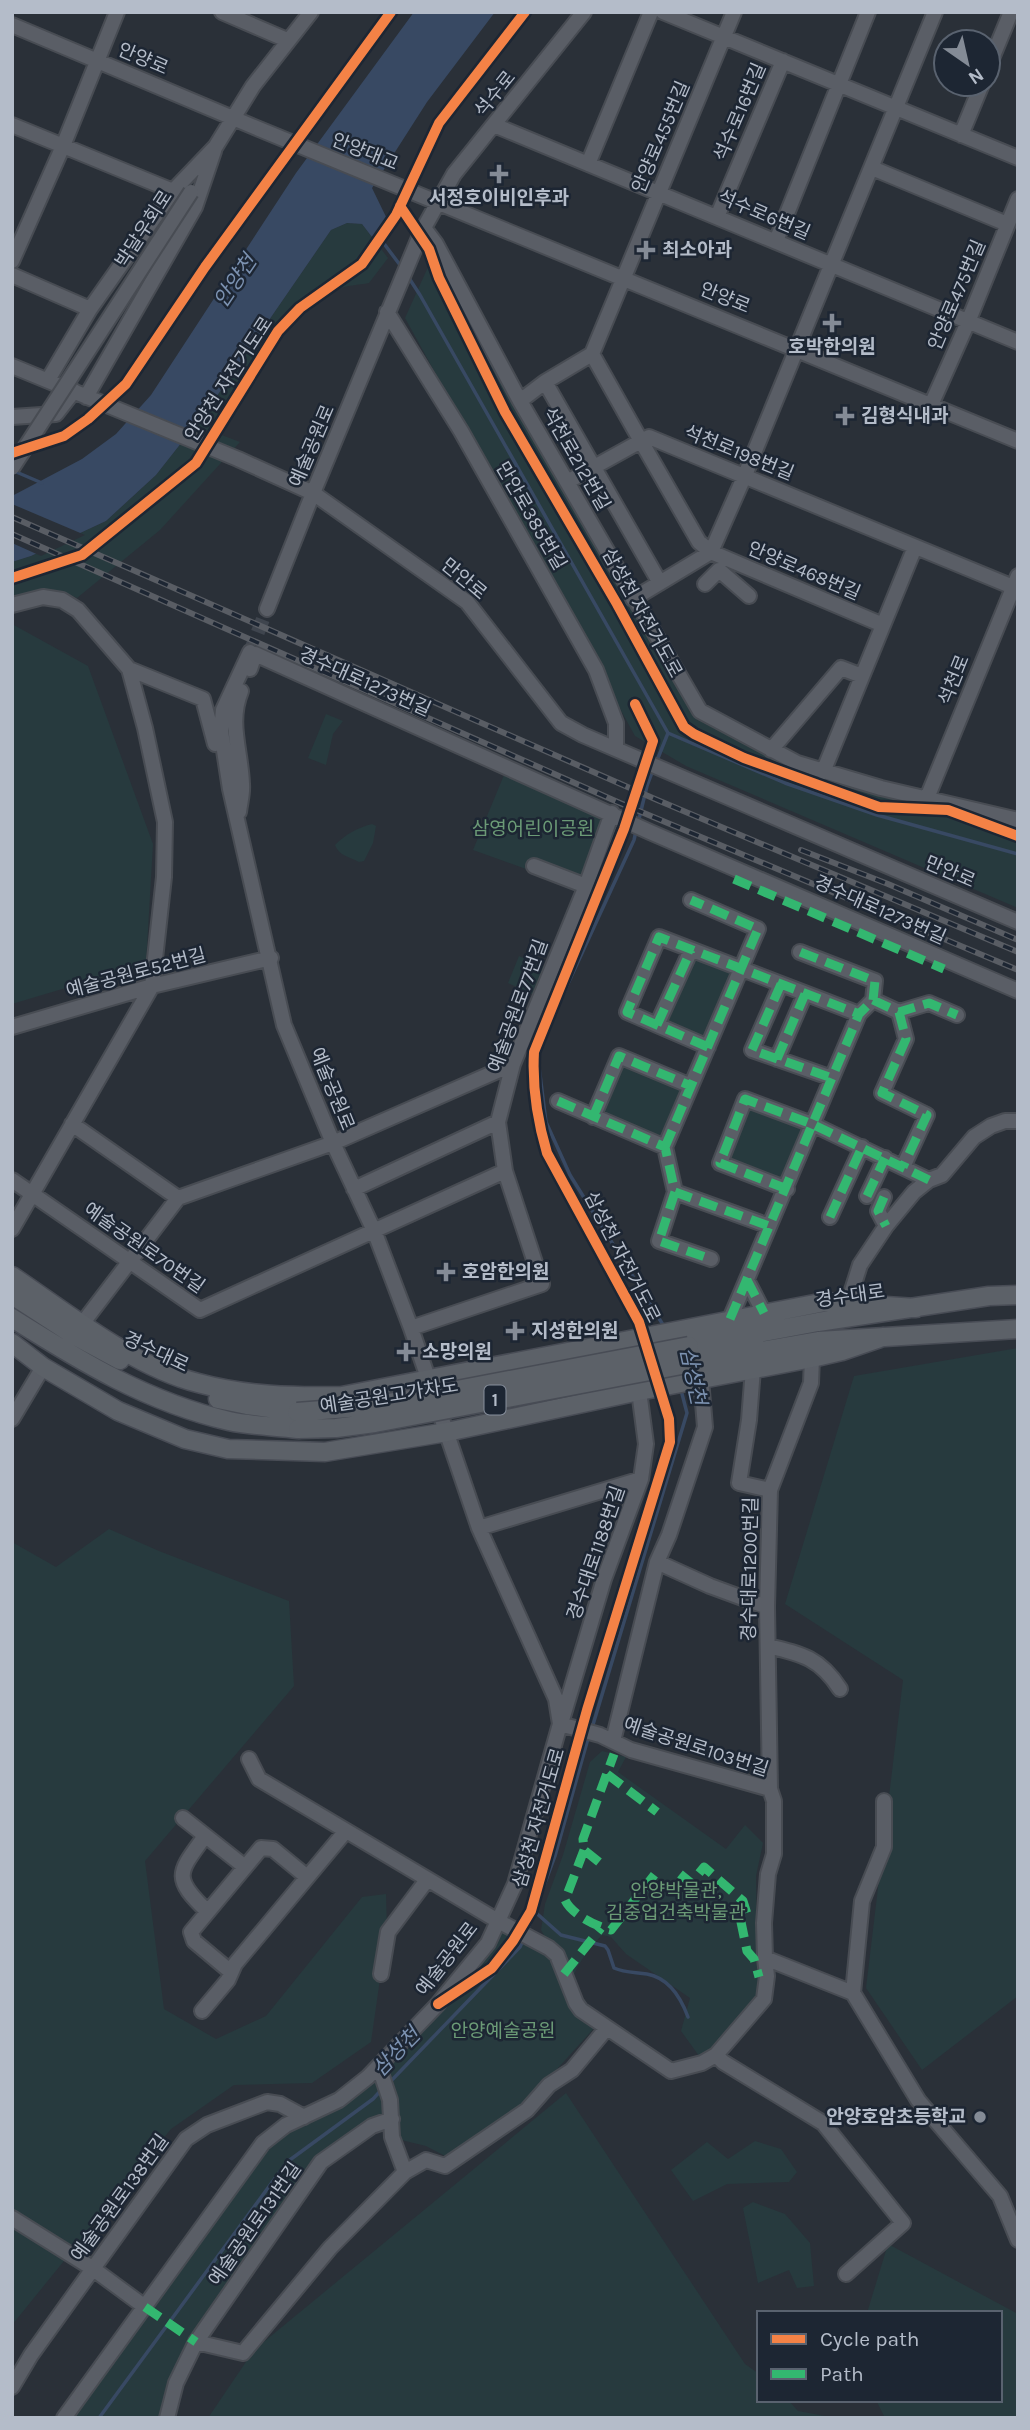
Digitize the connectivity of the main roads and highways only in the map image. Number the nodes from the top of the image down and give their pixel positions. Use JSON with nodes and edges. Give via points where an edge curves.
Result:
{"nodes":[{"id":1,"x":12,"y":1276,"type":"edge"},
{"id":2,"x":12,"y":1295,"type":"edge"},
{"id":3,"x":1018,"y":1295,"type":"edge"},
{"id":4,"x":916,"y":1308,"type":"junction"},
{"id":5,"x":12,"y":1318,"type":"edge"},
{"id":6,"x":1018,"y":1329,"type":"edge"},
{"id":7,"x":883,"y":1337,"type":"junction"},
{"id":8,"x":12,"y":1343,"type":"edge"},
{"id":9,"x":694,"y":1367,"type":"junction"},
{"id":10,"x":298,"y":1421,"type":"junction"}],
"edges":[{"from":1,"to":4,"type":"main road","via":[[148,1364],[195,1383],[293,1397],[342,1395],[825,1301]]},
{"from":2,"to":10,"type":"main road","name":"경수대로","number":"1","via":[[142,1372],[199,1394]]},
{"from":3,"to":4,"type":"main road","name":"경수대로","number":"1"},
{"from":4,"to":9,"type":"main road","name":"경수대로","number":"1","via":[[818,1322]]},
{"from":5,"to":10,"type":"main road","name":"경수대로","number":"1","via":[[130,1388],[189,1410],[231,1421]]},
{"from":6,"to":7,"type":"main road","name":"경수대로","number":"1"},
{"from":7,"to":9,"type":"main road","name":"경수대로","number":"1","via":[[818,1341]]},
{"from":7,"to":9,"type":"main road","via":[[842,1352],[753,1368]]},
{"from":8,"to":9,"type":"main road","via":[[118,1411],[185,1439],[228,1449],[325,1452],[447,1432],[645,1390]]},
{"from":9,"to":10,"type":"main road","name":"예술공원고가차도","number":"1","bridge":true,"via":[[373,1406]]}]}
